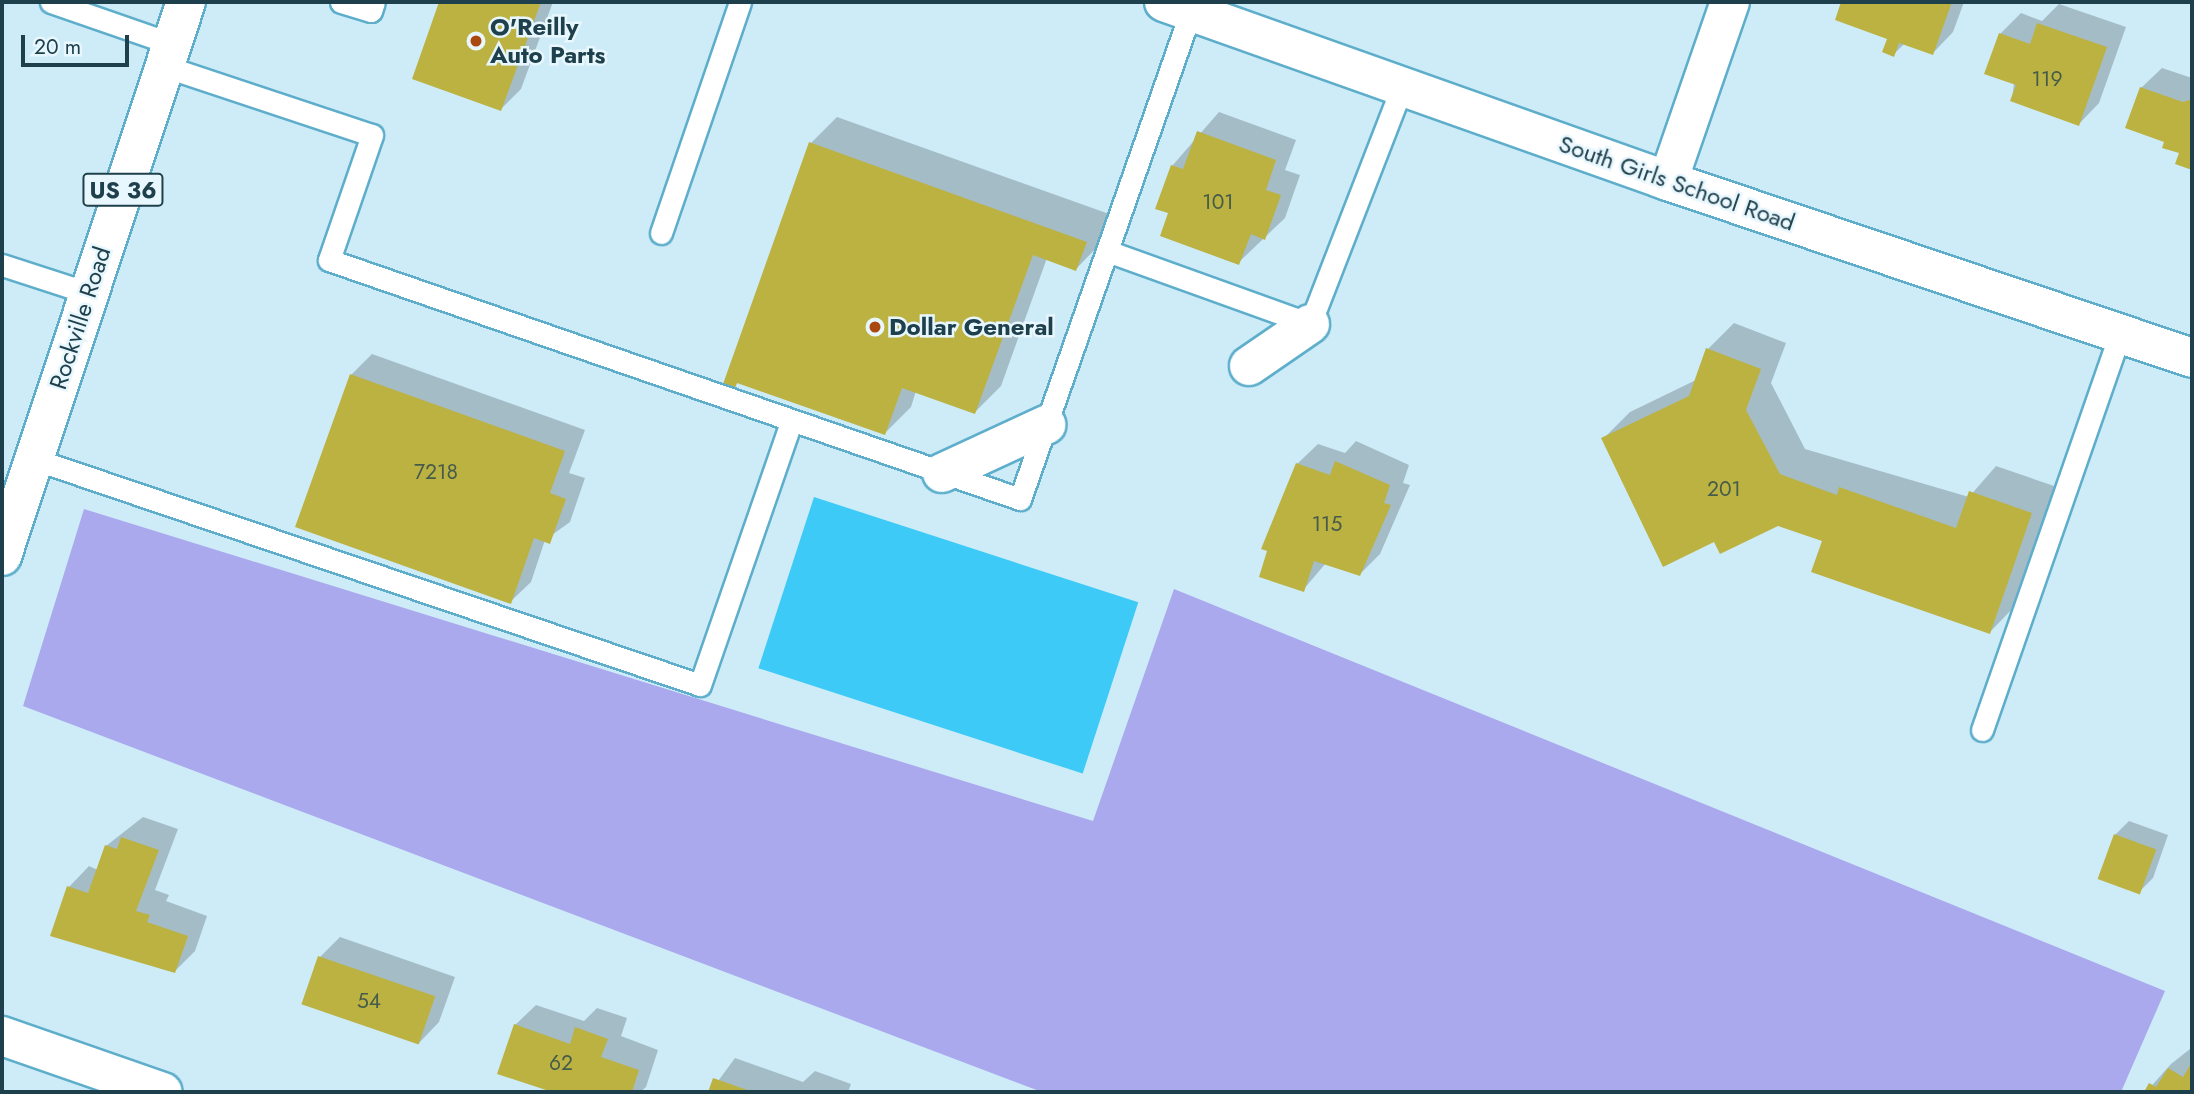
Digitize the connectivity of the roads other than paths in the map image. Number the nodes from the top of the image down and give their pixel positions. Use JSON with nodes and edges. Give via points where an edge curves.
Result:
{"nodes":[{"id":1,"x":51,"y":2,"type":"edge"},
{"id":2,"x":186,"y":2,"type":"edge"},
{"id":3,"x":341,"y":2,"type":"edge"},
{"id":4,"x":374,"y":2,"type":"edge"},
{"id":5,"x":740,"y":2,"type":"edge"},
{"id":6,"x":1730,"y":2,"type":"edge"},
{"id":7,"x":1177,"y":6,"type":"edge"},
{"id":8,"x":168,"y":55,"type":"junction"},
{"id":9,"x":1402,"y":87,"type":"junction"},
{"id":10,"x":1668,"y":181,"type":"junction"},
{"id":11,"x":661,"y":233,"type":"dead end"},
{"id":12,"x":1107,"y":251,"type":"junction"},
{"id":13,"x":2,"y":265,"type":"edge"},
{"id":14,"x":88,"y":293,"type":"junction"},
{"id":15,"x":1310,"y":324,"type":"junction"},
{"id":16,"x":2120,"y":334,"type":"junction"},
{"id":17,"x":2192,"y":358,"type":"edge"},
{"id":18,"x":1249,"y":366,"type":"dead end"},
{"id":19,"x":791,"y":422,"type":"junction"},
{"id":20,"x":1046,"y":425,"type":"junction"},
{"id":21,"x":34,"y":459,"type":"junction"},
{"id":22,"x":942,"y":473,"type":"junction"},
{"id":23,"x":2,"y":556,"type":"edge"},
{"id":24,"x":1982,"y":730,"type":"dead end"},
{"id":25,"x":2,"y":1036,"type":"edge"},
{"id":26,"x":163,"y":1092,"type":"edge"}],
"edges":[{"from":1,"to":8,"type":"lane"},
{"from":2,"to":8,"type":"main road","name":"Rockville Road","number":"US 36"},
{"from":3,"to":4,"type":"lane","via":[[371,11]]},
{"from":5,"to":11,"type":"lane"},
{"from":6,"to":10,"type":"main road"},
{"from":7,"to":9,"type":"main road","name":"South Girls School Road"},
{"from":7,"to":12,"type":"lane"},
{"from":8,"to":14,"type":"main road","name":"Rockville Road","number":"US 36"},
{"from":8,"to":19,"type":"lane","via":[[372,135],[328,260]]},
{"from":9,"to":10,"type":"main road","name":"South Girls School Road"},
{"from":9,"to":15,"type":"lane"},
{"from":10,"to":16,"type":"main road","name":"South Girls School Road"},
{"from":12,"to":15,"type":"lane"},
{"from":12,"to":20,"type":"lane"},
{"from":13,"to":14,"type":"lane"},
{"from":14,"to":21,"type":"main road","name":"Rockville Road","number":"US 36"},
{"from":15,"to":18,"type":"main road"},
{"from":16,"to":17,"type":"main road","name":"South Girls School Road"},
{"from":16,"to":24,"type":"lane"},
{"from":19,"to":21,"type":"lane","via":[[700,685]]},
{"from":19,"to":22,"type":"lane"},
{"from":20,"to":22,"type":"main road"},
{"from":20,"to":22,"type":"lane","via":[[1020,499]]},
{"from":21,"to":23,"type":"main road","name":"Rockville Road","number":"US 36"},
{"from":25,"to":26,"type":"main road"}]}
